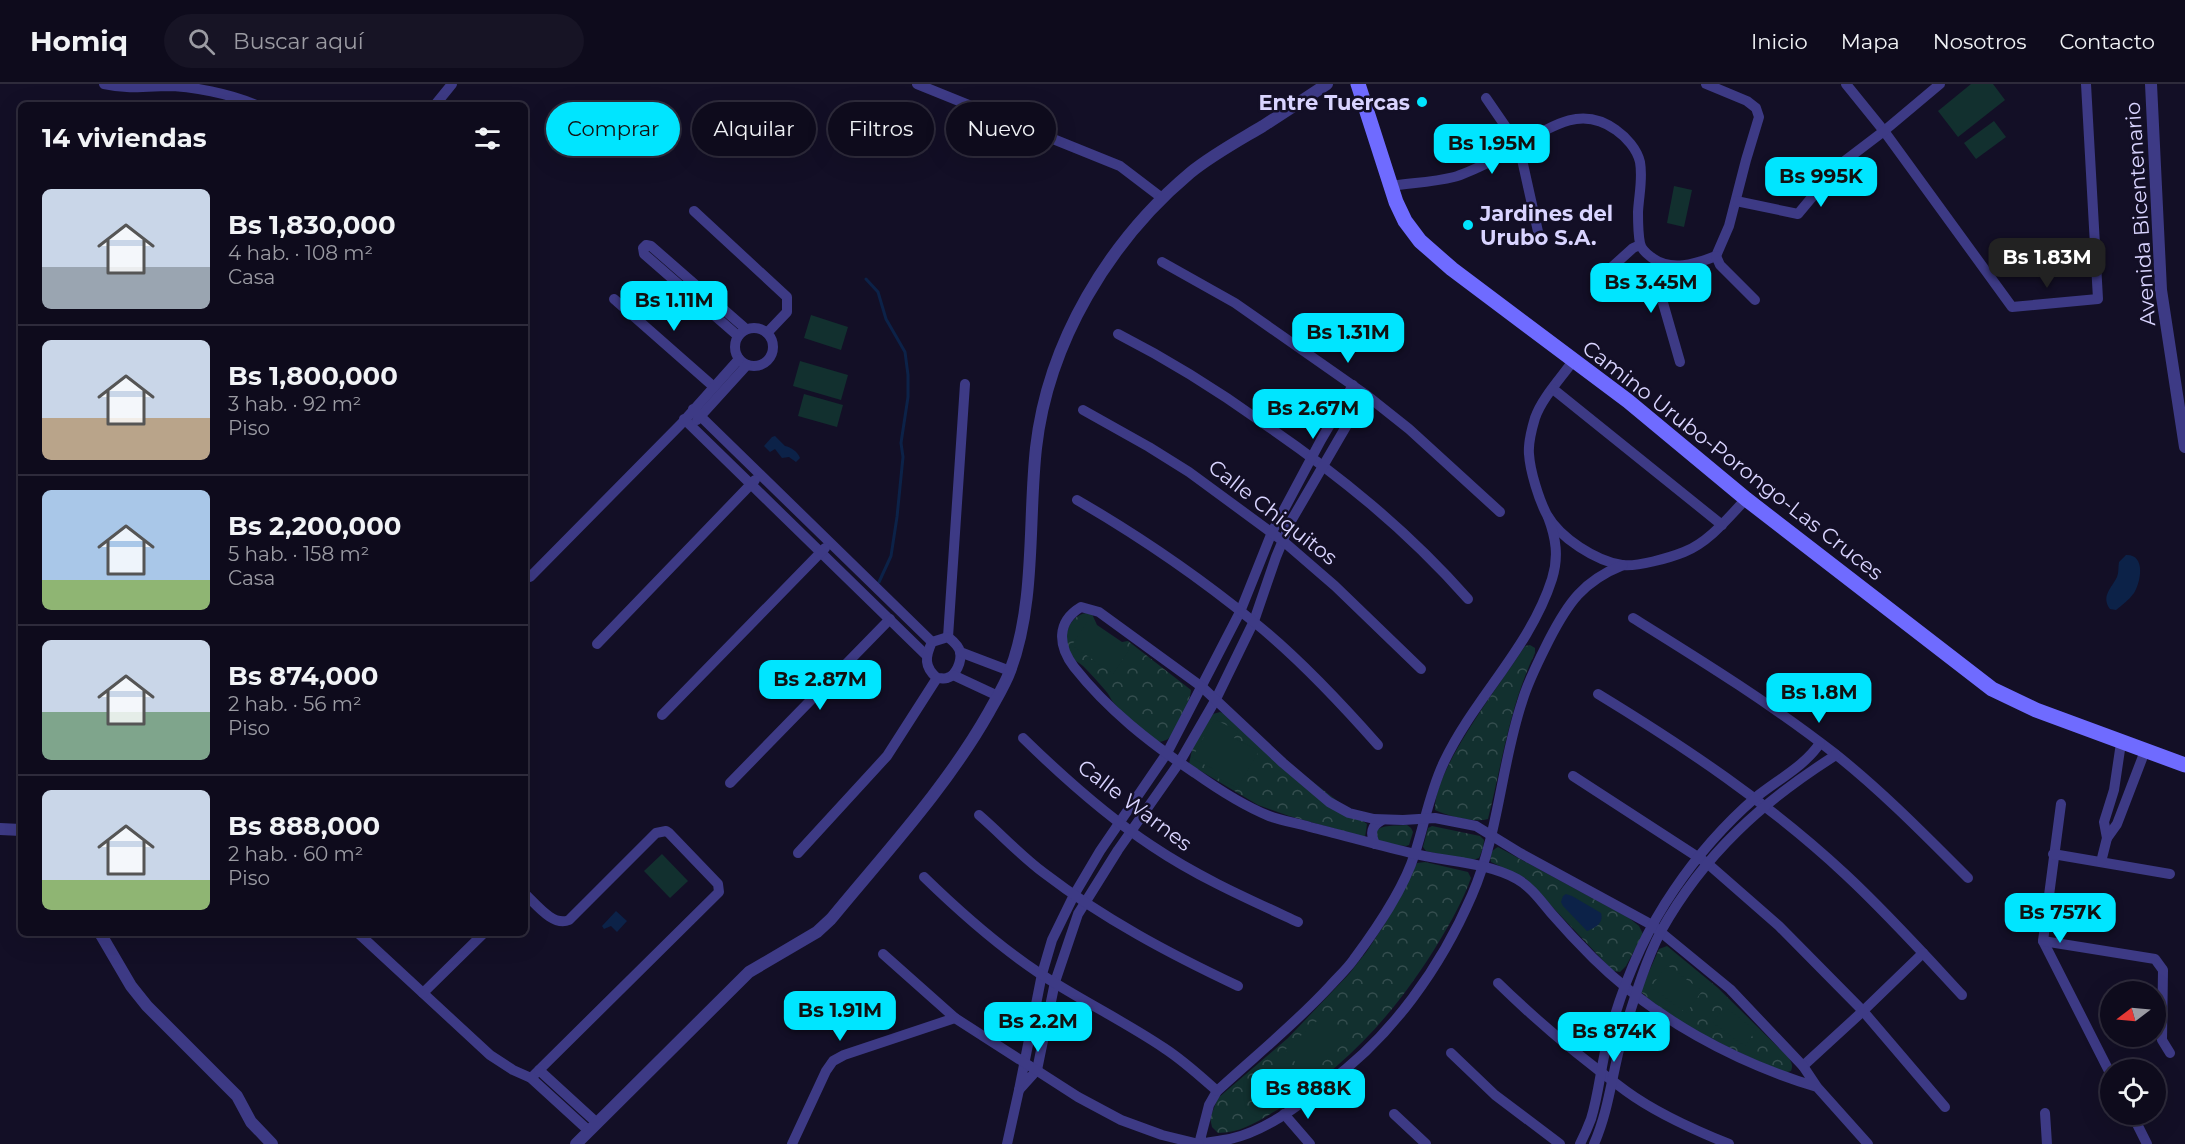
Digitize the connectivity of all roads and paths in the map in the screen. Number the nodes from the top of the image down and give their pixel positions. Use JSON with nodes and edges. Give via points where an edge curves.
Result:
{"nodes":[{"id":1,"x":104,"y":84,"type":"edge"},
{"id":2,"x":452,"y":84,"type":"edge"},
{"id":3,"x":917,"y":84,"type":"edge"},
{"id":4,"x":1327,"y":84,"type":"edge"},
{"id":5,"x":1358,"y":84,"type":"edge"},
{"id":6,"x":1706,"y":84,"type":"edge"},
{"id":7,"x":1846,"y":84,"type":"edge"},
{"id":8,"x":1940,"y":84,"type":"edge"},
{"id":9,"x":2086,"y":84,"type":"edge"},
{"id":10,"x":2151,"y":84,"type":"edge"},
{"id":11,"x":1486,"y":98,"type":"dead end"},
{"id":12,"x":249,"y":102,"type":"edge"},
{"id":13,"x":437,"y":102,"type":"edge"},
{"id":14,"x":1884,"y":131,"type":"junction"},
{"id":15,"x":1519,"y":146,"type":"junction"},
{"id":16,"x":1391,"y":186,"type":"junction"},
{"id":17,"x":1162,"y":198,"type":"junction"},
{"id":18,"x":1736,"y":201,"type":"junction"},
{"id":19,"x":694,"y":211,"type":"dead end"},
{"id":20,"x":1539,"y":236,"type":"dead end"},
{"id":21,"x":1640,"y":245,"type":"junction"},
{"id":22,"x":1716,"y":256,"type":"junction"},
{"id":23,"x":1162,"y":262,"type":"dead end"},
{"id":24,"x":1660,"y":264,"type":"junction"},
{"id":25,"x":1602,"y":276,"type":"dead end"},
{"id":26,"x":614,"y":299,"type":"dead end"},
{"id":27,"x":1755,"y":300,"type":"dead end"},
{"id":28,"x":742,"y":332,"type":"junction"},
{"id":29,"x":767,"y":333,"type":"junction"},
{"id":30,"x":1119,"y":334,"type":"dead end"},
{"id":31,"x":1573,"y":360,"type":"junction"},
{"id":32,"x":743,"y":362,"type":"junction"},
{"id":33,"x":1680,"y":362,"type":"dead end"},
{"id":34,"x":965,"y":384,"type":"dead end"},
{"id":35,"x":1353,"y":385,"type":"junction"},
{"id":36,"x":714,"y":387,"type":"junction"},
{"id":37,"x":1553,"y":389,"type":"junction"},
{"id":38,"x":1365,"y":394,"type":"junction"},
{"id":39,"x":1083,"y":410,"type":"dead end"},
{"id":40,"x":697,"y":413,"type":"junction"},
{"id":41,"x":686,"y":423,"type":"junction"},
{"id":42,"x":2185,"y":447,"type":"edge"},
{"id":43,"x":1313,"y":457,"type":"junction"},
{"id":44,"x":1324,"y":465,"type":"junction"},
{"id":45,"x":761,"y":474,"type":"junction"},
{"id":46,"x":752,"y":484,"type":"junction"},
{"id":47,"x":1746,"y":499,"type":"junction"},
{"id":48,"x":1077,"y":500,"type":"dead end"},
{"id":49,"x":1500,"y":512,"type":"dead end"},
{"id":50,"x":1548,"y":517,"type":"junction"},
{"id":51,"x":1722,"y":525,"type":"junction"},
{"id":52,"x":1272,"y":532,"type":"junction"},
{"id":53,"x":1283,"y":541,"type":"junction"},
{"id":54,"x":830,"y":542,"type":"junction"},
{"id":55,"x":821,"y":552,"type":"junction"},
{"id":56,"x":1623,"y":565,"type":"junction"},
{"id":57,"x":530,"y":577,"type":"dead end"},
{"id":58,"x":1468,"y":599,"type":"dead end"},
{"id":59,"x":1240,"y":612,"type":"junction"},
{"id":60,"x":1633,"y":618,"type":"dead end"},
{"id":61,"x":890,"y":619,"type":"junction"},
{"id":62,"x":1254,"y":621,"type":"junction"},
{"id":63,"x":1531,"y":629,"type":"junction"},
{"id":64,"x":1551,"y":636,"type":"junction"},
{"id":65,"x":948,"y":637,"type":"junction"},
{"id":66,"x":1525,"y":640,"type":"junction"},
{"id":67,"x":932,"y":642,"type":"junction"},
{"id":68,"x":597,"y":644,"type":"dead end"},
{"id":69,"x":960,"y":652,"type":"junction"},
{"id":70,"x":1542,"y":654,"type":"junction"},
{"id":71,"x":926,"y":655,"type":"junction"},
{"id":72,"x":1421,"y":669,"type":"dead end"},
{"id":73,"x":1010,"y":671,"type":"junction"},
{"id":74,"x":953,"y":675,"type":"junction"},
{"id":75,"x":937,"y":678,"type":"junction"},
{"id":76,"x":1202,"y":687,"type":"junction"},
{"id":77,"x":1598,"y":694,"type":"dead end"},
{"id":78,"x":998,"y":696,"type":"junction"},
{"id":79,"x":1216,"y":699,"type":"junction"},
{"id":80,"x":662,"y":715,"type":"dead end"},
{"id":81,"x":1023,"y":738,"type":"dead end"},
{"id":82,"x":1820,"y":743,"type":"junction"},
{"id":83,"x":2121,"y":743,"type":"junction"},
{"id":84,"x":1378,"y":745,"type":"dead end"},
{"id":85,"x":2145,"y":751,"type":"junction"},
{"id":86,"x":1167,"y":753,"type":"junction"},
{"id":87,"x":1836,"y":755,"type":"junction"},
{"id":88,"x":1179,"y":763,"type":"junction"},
{"id":89,"x":2185,"y":765,"type":"edge"},
{"id":90,"x":2116,"y":774,"type":"junction"},
{"id":91,"x":1573,"y":776,"type":"dead end"},
{"id":92,"x":2134,"y":780,"type":"junction"},
{"id":93,"x":730,"y":783,"type":"dead end"},
{"id":94,"x":1759,"y":802,"type":"junction"},
{"id":95,"x":2061,"y":804,"type":"dead end"},
{"id":96,"x":980,"y":815,"type":"dead end"},
{"id":97,"x":1424,"y":818,"type":"junction"},
{"id":98,"x":1383,"y":820,"type":"junction"},
{"id":99,"x":1120,"y":824,"type":"junction"},
{"id":100,"x":0,"y":829,"type":"edge"},
{"id":101,"x":18,"y":830,"type":"edge"},
{"id":102,"x":1131,"y":831,"type":"junction"},
{"id":103,"x":1492,"y":835,"type":"junction"},
{"id":104,"x":2107,"y":838,"type":"junction"},
{"id":105,"x":1375,"y":844,"type":"junction"},
{"id":106,"x":798,"y":853,"type":"dead end"},
{"id":107,"x":1415,"y":854,"type":"junction"},
{"id":108,"x":2053,"y":854,"type":"junction"},
{"id":109,"x":1703,"y":860,"type":"junction"},
{"id":110,"x":2101,"y":862,"type":"junction"},
{"id":111,"x":1482,"y":866,"type":"junction"},
{"id":112,"x":2170,"y":874,"type":"dead end"},
{"id":113,"x":924,"y":877,"type":"dead end"},
{"id":114,"x":1968,"y":878,"type":"dead end"},
{"id":115,"x":1074,"y":895,"type":"junction"},
{"id":116,"x":528,"y":897,"type":"edge"},
{"id":117,"x":1085,"y":902,"type":"junction"},
{"id":118,"x":1298,"y":922,"type":"dead end"},
{"id":119,"x":1656,"y":929,"type":"junction"},
{"id":120,"x":102,"y":936,"type":"edge"},
{"id":121,"x":361,"y":936,"type":"edge"},
{"id":122,"x":481,"y":936,"type":"edge"},
{"id":123,"x":2043,"y":941,"type":"junction"},
{"id":124,"x":1923,"y":953,"type":"junction"},
{"id":125,"x":883,"y":954,"type":"dead end"},
{"id":126,"x":1042,"y":974,"type":"junction"},
{"id":127,"x":1055,"y":982,"type":"junction"},
{"id":128,"x":1498,"y":983,"type":"dead end"},
{"id":129,"x":1238,"y":986,"type":"dead end"},
{"id":130,"x":1625,"y":986,"type":"junction"},
{"id":131,"x":423,"y":993,"type":"junction"},
{"id":132,"x":1636,"y":995,"type":"junction"},
{"id":133,"x":1962,"y":995,"type":"dead end"},
{"id":134,"x":1863,"y":1011,"type":"junction"},
{"id":135,"x":955,"y":1018,"type":"junction"},
{"id":136,"x":1451,"y":1053,"type":"dead end"},
{"id":137,"x":2170,"y":1053,"type":"dead end"},
{"id":138,"x":2102,"y":1059,"type":"edge"},
{"id":139,"x":1024,"y":1062,"type":"junction"},
{"id":140,"x":1803,"y":1066,"type":"junction"},
{"id":141,"x":1037,"y":1070,"type":"junction"},
{"id":142,"x":1601,"y":1071,"type":"junction"},
{"id":143,"x":535,"y":1074,"type":"junction"},
{"id":144,"x":1613,"y":1081,"type":"junction"},
{"id":145,"x":1817,"y":1088,"type":"junction"},
{"id":146,"x":1019,"y":1090,"type":"junction"},
{"id":147,"x":1217,"y":1091,"type":"junction"},
{"id":148,"x":1945,"y":1107,"type":"dead end"},
{"id":149,"x":2045,"y":1113,"type":"dead end"},
{"id":150,"x":1284,"y":1114,"type":"junction"},
{"id":151,"x":1394,"y":1114,"type":"dead end"},
{"id":152,"x":2138,"y":1125,"type":"edge"},
{"id":153,"x":593,"y":1127,"type":"junction"},
{"id":154,"x":272,"y":1144,"type":"edge"},
{"id":155,"x":576,"y":1144,"type":"edge"},
{"id":156,"x":792,"y":1144,"type":"edge"},
{"id":157,"x":1006,"y":1144,"type":"edge"},
{"id":158,"x":1199,"y":1144,"type":"edge"},
{"id":159,"x":1310,"y":1144,"type":"edge"},
{"id":160,"x":1426,"y":1144,"type":"edge"},
{"id":161,"x":1560,"y":1144,"type":"edge"},
{"id":162,"x":1580,"y":1144,"type":"edge"},
{"id":163,"x":1594,"y":1144,"type":"edge"},
{"id":164,"x":1729,"y":1144,"type":"edge"},
{"id":165,"x":1868,"y":1144,"type":"edge"},
{"id":166,"x":2047,"y":1144,"type":"edge"},
{"id":167,"x":2147,"y":1144,"type":"edge"}],
"edges":[{"from":1,"to":12,"type":"street","via":[[136,89],[182,87]]},
{"from":2,"to":13,"type":"street"},
{"from":3,"to":17,"type":"street","via":[[1120,166]]},
{"from":4,"to":17,"type":"street","via":[[1192,172]]},
{"from":5,"to":16,"type":"main road","name":"Camino Urubo-Porongo-Las Cruces"},
{"from":6,"to":18,"type":"street","via":[[1747,101],[1759,117]]},
{"from":7,"to":14,"type":"street"},
{"from":8,"to":14,"type":"street"},
{"from":9,"to":14,"type":"street","via":[[2098,299],[2012,307]]},
{"from":10,"to":42,"type":"street","name":"Avenida Bicentenario","via":[[2161,290]]},
{"from":11,"to":15,"type":"street"},
{"from":14,"to":18,"type":"street","via":[[1838,166],[1798,214]]},
{"from":15,"to":16,"type":"street","via":[[1454,177]]},
{"from":15,"to":20,"type":"street"},
{"from":15,"to":21,"type":"street","via":[[1536,134],[1575,118],[1591,119],[1615,129],[1631,143],[1639,159]]},
{"from":16,"to":31,"type":"main road","name":"Camino Urubo-Porongo-Las Cruces","via":[[1405,221],[1420,241]]},
{"from":17,"to":73,"type":"street","via":[[1111,258],[1086,299],[1064,343],[1048,392],[1036,447],[1024,614]]},
{"from":18,"to":22,"type":"street"},
{"from":19,"to":29,"type":"street","via":[[787,297],[787,312]]},
{"from":21,"to":24,"type":"street"},
{"from":21,"to":25,"type":"street"},
{"from":22,"to":24,"type":"street","via":[[1683,266]]},
{"from":22,"to":27,"type":"street"},
{"from":23,"to":35,"type":"street","via":[[1235,303]]},
{"from":24,"to":33,"type":"street","via":[[1657,282]]},
{"from":26,"to":36,"type":"street"},
{"from":28,"to":28,"type":"street","via":[[651,246],[644,246],[644,254]]},
{"from":28,"to":29,"type":"street","via":[[761,329]]},
{"from":28,"to":32,"type":"street","via":[[735,348]]},
{"from":29,"to":32,"type":"street","via":[[773,346],[767,360],[761,364]]},
{"from":30,"to":43,"type":"street","via":[[1183,370]]},
{"from":31,"to":37,"type":"street"},
{"from":31,"to":47,"type":"main road","name":"Camino Urubo-Porongo-Las Cruces"},
{"from":32,"to":36,"type":"street"},
{"from":32,"to":40,"type":"street"},
{"from":34,"to":65,"type":"street"},
{"from":35,"to":38,"type":"street"},
{"from":35,"to":43,"type":"street"},
{"from":36,"to":40,"type":"street"},
{"from":37,"to":50,"type":"street","via":[[1536,416],[1529,451],[1531,470]]},
{"from":37,"to":51,"type":"street"},
{"from":38,"to":44,"type":"street"},
{"from":38,"to":49,"type":"street"},
{"from":39,"to":52,"type":"street","name":"Calle Chiquitos","via":[[1189,472]]},
{"from":40,"to":41,"type":"street"},
{"from":40,"to":45,"type":"street"},
{"from":41,"to":46,"type":"street"},
{"from":41,"to":57,"type":"street"},
{"from":43,"to":44,"type":"street"},
{"from":43,"to":52,"type":"street"},
{"from":44,"to":53,"type":"street"},
{"from":44,"to":58,"type":"street","via":[[1402,530]]},
{"from":45,"to":46,"type":"street"},
{"from":45,"to":54,"type":"street"},
{"from":46,"to":55,"type":"street"},
{"from":46,"to":68,"type":"street"},
{"from":47,"to":51,"type":"street"},
{"from":47,"to":83,"type":"main road","name":"Camino Urubo-Porongo-Las Cruces","via":[[1992,689]]},
{"from":48,"to":59,"type":"street","via":[[1145,542]]},
{"from":50,"to":56,"type":"street","via":[[1575,544]]},
{"from":50,"to":63,"type":"street","via":[[1556,537],[1556,561]]},
{"from":51,"to":56,"type":"street","via":[[1686,552]]},
{"from":52,"to":53,"type":"street","name":"Calle Chiquitos"},
{"from":52,"to":59,"type":"street"},
{"from":53,"to":62,"type":"street"},
{"from":53,"to":72,"type":"street","name":"Calle Chiquitos"},
{"from":54,"to":55,"type":"street"},
{"from":54,"to":67,"type":"street"},
{"from":55,"to":61,"type":"street"},
{"from":55,"to":80,"type":"street"},
{"from":56,"to":64,"type":"street","via":[[1577,594]]},
{"from":59,"to":62,"type":"street"},
{"from":59,"to":76,"type":"street"},
{"from":60,"to":82,"type":"street"},
{"from":61,"to":71,"type":"street"},
{"from":61,"to":93,"type":"street"},
{"from":62,"to":79,"type":"street"},
{"from":62,"to":84,"type":"street"},
{"from":63,"to":64,"type":"street","via":[[1538,636]]},
{"from":63,"to":66,"type":"street"},
{"from":64,"to":70,"type":"street"},
{"from":65,"to":67,"type":"street"},
{"from":65,"to":69,"type":"street"},
{"from":66,"to":70,"type":"street","via":[[1535,642]]},
{"from":66,"to":97,"type":"street","via":[[1457,738]]},
{"from":67,"to":71,"type":"street"},
{"from":69,"to":73,"type":"street"},
{"from":69,"to":74,"type":"street"},
{"from":70,"to":103,"type":"street","via":[[1522,700]]},
{"from":71,"to":75,"type":"street","via":[[926,663]]},
{"from":73,"to":78,"type":"street"},
{"from":74,"to":75,"type":"street"},
{"from":74,"to":78,"type":"street"},
{"from":75,"to":106,"type":"street","via":[[887,756]]},
{"from":76,"to":79,"type":"street"},
{"from":76,"to":86,"type":"street"},
{"from":76,"to":86,"type":"street","via":[[1099,612],[1081,607],[1070,614],[1063,626],[1062,642],[1067,657],[1084,679],[1117,714]]},
{"from":77,"to":94,"type":"street","via":[[1666,735]]},
{"from":78,"to":153,"type":"street","via":[[970,746],[940,787],[831,919],[817,932],[749,972]]},
{"from":79,"to":88,"type":"street"},
{"from":79,"to":98,"type":"street","via":[[1329,802],[1349,813]]},
{"from":81,"to":99,"type":"street","name":"Calle Warnes"},
{"from":82,"to":87,"type":"street"},
{"from":82,"to":94,"type":"street","via":[[1813,754]]},
{"from":83,"to":85,"type":"main road","name":"Camino Urubo-Porongo-Las Cruces"},
{"from":83,"to":90,"type":"street"},
{"from":85,"to":89,"type":"main road","name":"Camino Urubo-Porongo-Las Cruces"},
{"from":85,"to":92,"type":"street"},
{"from":86,"to":88,"type":"street"},
{"from":86,"to":99,"type":"street"},
{"from":87,"to":94,"type":"street"},
{"from":87,"to":114,"type":"street"},
{"from":88,"to":102,"type":"street"},
{"from":88,"to":105,"type":"street","via":[[1242,804],[1272,818]]},
{"from":90,"to":92,"type":"street"},
{"from":90,"to":104,"type":"street","via":[[2104,822]]},
{"from":91,"to":109,"type":"street"},
{"from":92,"to":104,"type":"street","via":[[2117,824]]},
{"from":94,"to":109,"type":"street","via":[[1733,834]]},
{"from":94,"to":124,"type":"street","via":[[1844,873]]},
{"from":95,"to":108,"type":"street"},
{"from":96,"to":115,"type":"street","via":[[1042,872]]},
{"from":97,"to":98,"type":"street"},
{"from":97,"to":103,"type":"street","via":[[1476,826]]},
{"from":97,"to":107,"type":"street"},
{"from":98,"to":105,"type":"street","via":[[1372,829]]},
{"from":99,"to":102,"type":"street","name":"Calle Warnes"},
{"from":99,"to":115,"type":"street"},
{"from":100,"to":101,"type":"street"},
{"from":102,"to":117,"type":"street"},
{"from":102,"to":118,"type":"street","name":"Calle Warnes","via":[[1180,864]]},
{"from":103,"to":111,"type":"street"},
{"from":103,"to":119,"type":"street"},
{"from":104,"to":110,"type":"street"},
{"from":105,"to":107,"type":"street"},
{"from":107,"to":111,"type":"street"},
{"from":107,"to":147,"type":"street","via":[[1389,909],[1353,962],[1309,1009]]},
{"from":108,"to":110,"type":"street"},
{"from":108,"to":123,"type":"street"},
{"from":109,"to":119,"type":"street","via":[[1682,898]]},
{"from":109,"to":134,"type":"street","via":[[1779,926]]},
{"from":110,"to":112,"type":"street"},
{"from":111,"to":130,"type":"street","via":[[1520,880],[1588,953]]},
{"from":111,"to":150,"type":"street","via":[[1448,944],[1411,1001],[1342,1073]]},
{"from":113,"to":126,"type":"street","via":[[968,919]]},
{"from":115,"to":117,"type":"street"},
{"from":115,"to":126,"type":"street","via":[[1052,940]]},
{"from":116,"to":143,"type":"street","via":[[554,920],[564,922],[661,831],[669,833],[720,888]]},
{"from":117,"to":127,"type":"street"},
{"from":117,"to":129,"type":"street","via":[[1140,937]]},
{"from":119,"to":130,"type":"street","via":[[1635,958]]},
{"from":119,"to":132,"type":"street"},
{"from":119,"to":140,"type":"street","via":[[1730,989]]},
{"from":120,"to":154,"type":"street","via":[[147,1006],[237,1096],[251,1122]]},
{"from":121,"to":131,"type":"street"},
{"from":122,"to":131,"type":"street"},
{"from":123,"to":137,"type":"street","via":[[2155,959],[2163,969],[2162,1040]]},
{"from":123,"to":138,"type":"street"},
{"from":124,"to":133,"type":"street"},
{"from":124,"to":134,"type":"street"},
{"from":125,"to":135,"type":"street"},
{"from":126,"to":127,"type":"street"},
{"from":126,"to":139,"type":"street"},
{"from":127,"to":141,"type":"street"},
{"from":127,"to":147,"type":"street","via":[[1185,1062]]},
{"from":128,"to":142,"type":"street","via":[[1534,1018]]},
{"from":130,"to":132,"type":"street"},
{"from":130,"to":142,"type":"street"},
{"from":131,"to":143,"type":"street","via":[[490,1055],[513,1070]]},
{"from":132,"to":144,"type":"street"},
{"from":132,"to":145,"type":"street","via":[[1719,1048]]},
{"from":134,"to":140,"type":"street"},
{"from":134,"to":148,"type":"street"},
{"from":135,"to":139,"type":"street"},
{"from":135,"to":156,"type":"street","via":[[833,1061]]},
{"from":136,"to":161,"type":"street","via":[[1495,1095]]},
{"from":139,"to":141,"type":"street"},
{"from":139,"to":146,"type":"street"},
{"from":140,"to":145,"type":"street"},
{"from":141,"to":146,"type":"street"},
{"from":141,"to":158,"type":"street","via":[[1121,1120]]},
{"from":142,"to":144,"type":"street"},
{"from":142,"to":162,"type":"street","via":[[1591,1119]]},
{"from":143,"to":153,"type":"street"},
{"from":144,"to":163,"type":"street"},
{"from":144,"to":164,"type":"street","via":[[1674,1119]]},
{"from":145,"to":165,"type":"street"},
{"from":146,"to":157,"type":"street"},
{"from":147,"to":158,"type":"street","via":[[1209,1105]]},
{"from":149,"to":166,"type":"street"},
{"from":150,"to":158,"type":"street","via":[[1231,1139]]},
{"from":150,"to":159,"type":"street"},
{"from":151,"to":160,"type":"street"},
{"from":152,"to":167,"type":"street"},
{"from":153,"to":155,"type":"street"}]}
